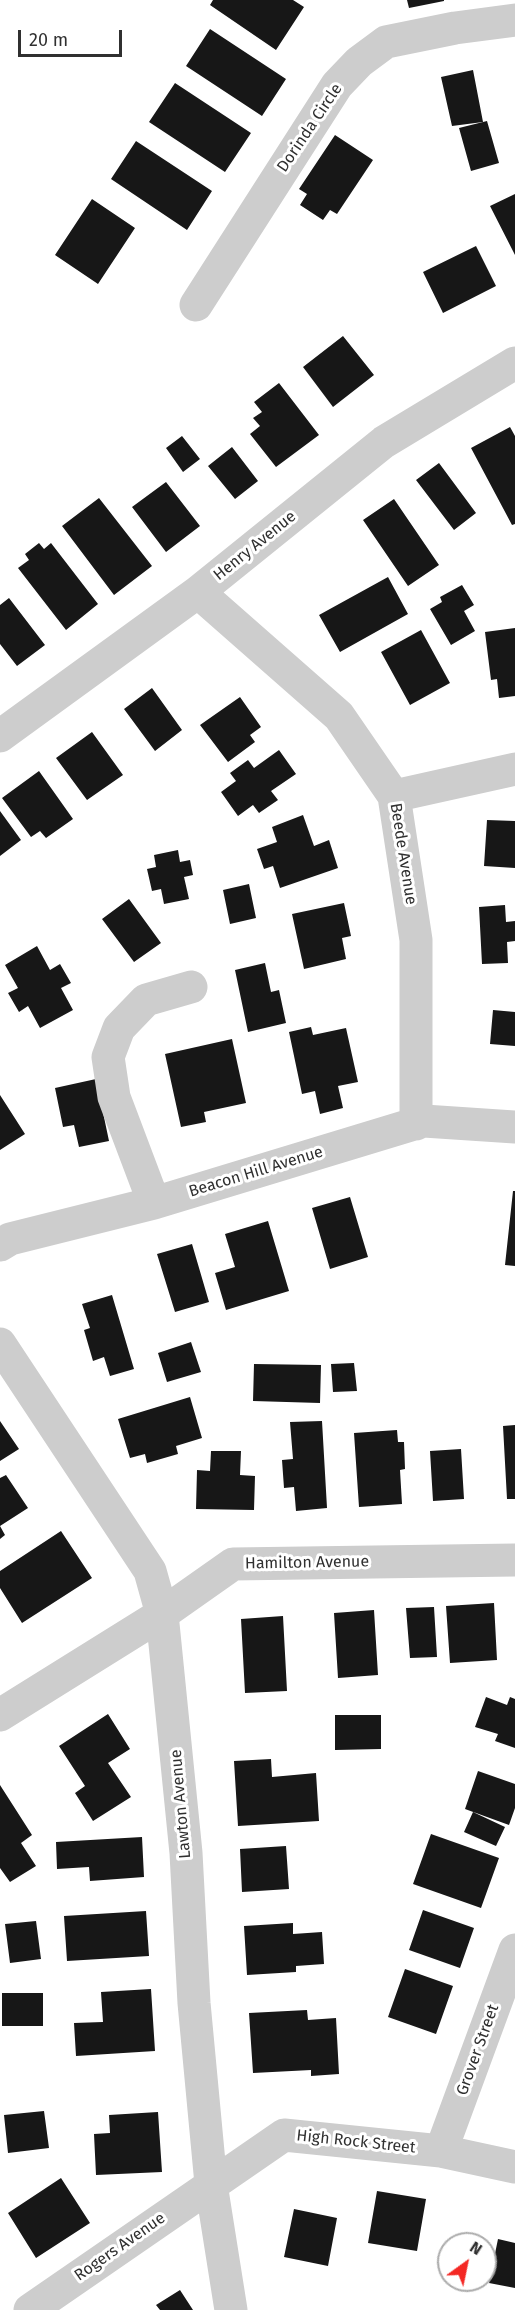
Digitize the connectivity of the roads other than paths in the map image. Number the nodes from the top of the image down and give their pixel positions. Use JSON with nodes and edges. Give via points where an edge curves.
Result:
{"nodes":[{"id":1,"x":515,"y":20,"type":"edge"},
{"id":2,"x":195,"y":305,"type":"dead end"},
{"id":3,"x":515,"y":363,"type":"edge"},
{"id":4,"x":198,"y":592,"type":"junction"},
{"id":5,"x":0,"y":736,"type":"edge"},
{"id":6,"x":515,"y":769,"type":"edge"},
{"id":7,"x":394,"y":796,"type":"junction"},
{"id":8,"x":191,"y":987,"type":"dead end"},
{"id":9,"x":416,"y":1124,"type":"junction"},
{"id":10,"x":515,"y":1127,"type":"edge"},
{"id":11,"x":154,"y":1203,"type":"junction"},
{"id":12,"x":0,"y":1245,"type":"edge"},
{"id":13,"x":0,"y":1344,"type":"edge"},
{"id":14,"x":515,"y":1560,"type":"edge"},
{"id":15,"x":162,"y":1614,"type":"junction"},
{"id":16,"x":0,"y":1715,"type":"edge"},
{"id":17,"x":515,"y":1950,"type":"edge"},
{"id":18,"x":441,"y":2151,"type":"junction"},
{"id":19,"x":515,"y":2167,"type":"edge"},
{"id":20,"x":211,"y":2184,"type":"junction"},
{"id":21,"x":30,"y":2310,"type":"edge"},
{"id":22,"x":231,"y":2310,"type":"edge"}],
"edges":[{"from":1,"to":2,"type":"street","name":"Dorinda Circle","via":[[386,42],[359,62],[337,85]]},
{"from":3,"to":4,"type":"street","name":"Henry Avenue","via":[[384,442]]},
{"from":4,"to":5,"type":"street","name":"Henry Avenue"},
{"from":4,"to":7,"type":"street","name":"Beede Avenue","via":[[339,716]]},
{"from":6,"to":7,"type":"street"},
{"from":7,"to":9,"type":"street","name":"Beede Avenue","via":[[416,940]]},
{"from":8,"to":11,"type":"street","via":[[146,1000],[119,1028],[108,1057],[114,1097]]},
{"from":9,"to":10,"type":"street","name":"Beacon Hill Avenue","via":[[424,1121]]},
{"from":9,"to":11,"type":"street","name":"Beacon Hill Avenue"},
{"from":11,"to":12,"type":"street","name":"Beacon Hill Avenue","via":[[10,1239]]},
{"from":13,"to":15,"type":"street","name":"Lawton Avenue","via":[[150,1571]]},
{"from":14,"to":15,"type":"street","name":"Hamilton Avenue","via":[[233,1564]]},
{"from":15,"to":16,"type":"street","name":"Hamilton Avenue"},
{"from":15,"to":20,"type":"street","name":"Lawton Avenue","via":[[186,1853],[194,2003]]},
{"from":17,"to":18,"type":"street","name":"Grover Street"},
{"from":18,"to":19,"type":"street","name":"High Rock Street"},
{"from":18,"to":20,"type":"street","name":"High Rock Street","via":[[284,2135]]},
{"from":20,"to":21,"type":"street","name":"Rogers Avenue"},
{"from":20,"to":22,"type":"street","name":"Lawton Avenue"}]}
